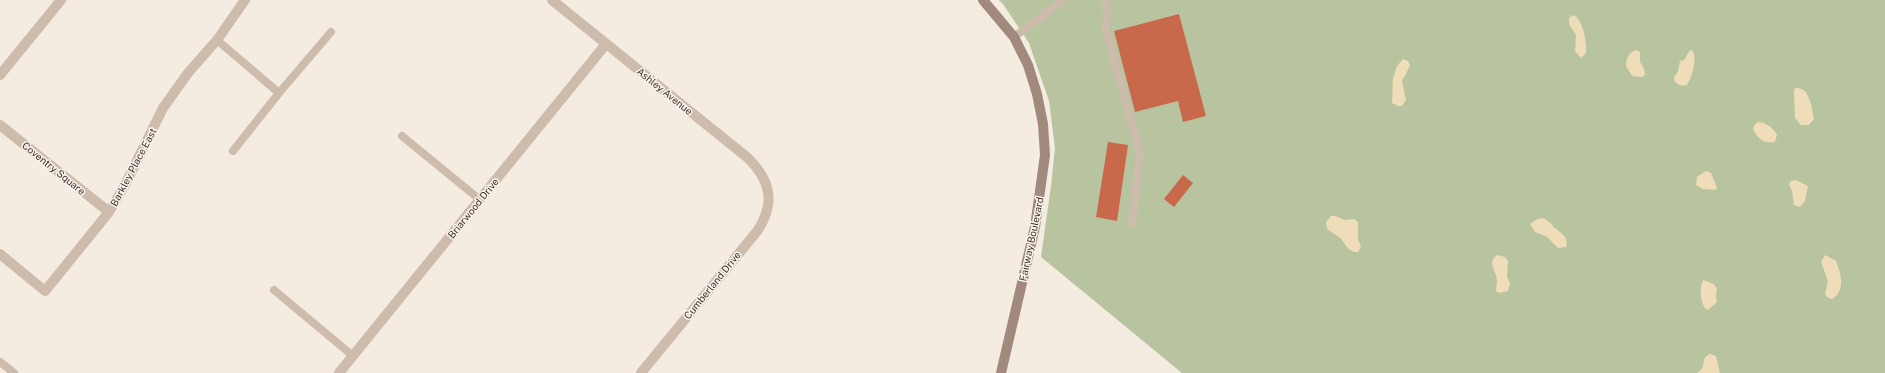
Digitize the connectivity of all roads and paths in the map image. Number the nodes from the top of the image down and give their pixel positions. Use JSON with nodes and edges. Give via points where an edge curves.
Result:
{"nodes":[{"id":1,"x":62,"y":0,"type":"edge"},
{"id":2,"x":552,"y":0,"type":"edge"},
{"id":3,"x":983,"y":0,"type":"edge"},
{"id":4,"x":1063,"y":0,"type":"edge"},
{"id":5,"x":1105,"y":0,"type":"edge"},
{"id":6,"x":240,"y":2,"type":"edge"},
{"id":7,"x":331,"y":32,"type":"dead end"},
{"id":8,"x":1014,"y":37,"type":"junction"},
{"id":9,"x":217,"y":40,"type":"junction"},
{"id":10,"x":606,"y":44,"type":"junction"},
{"id":11,"x":0,"y":75,"type":"edge"},
{"id":12,"x":279,"y":93,"type":"junction"},
{"id":13,"x":0,"y":124,"type":"edge"},
{"id":14,"x":402,"y":136,"type":"dead end"},
{"id":15,"x":233,"y":151,"type":"dead end"},
{"id":16,"x":768,"y":190,"type":"joint"},
{"id":17,"x":479,"y":199,"type":"junction"},
{"id":18,"x":109,"y":212,"type":"junction"},
{"id":19,"x":1132,"y":224,"type":"dead end"},
{"id":20,"x":0,"y":254,"type":"edge"},
{"id":21,"x":274,"y":290,"type":"dead end"},
{"id":22,"x":353,"y":356,"type":"junction"},
{"id":23,"x":0,"y":362,"type":"edge"},
{"id":24,"x":14,"y":373,"type":"edge"},
{"id":25,"x":339,"y":373,"type":"edge"},
{"id":26,"x":641,"y":373,"type":"edge"},
{"id":27,"x":1001,"y":373,"type":"edge"}],
"edges":[{"from":1,"to":11,"type":"street"},
{"from":2,"to":10,"type":"street","name":"Ashley Avenue"},
{"from":3,"to":8,"type":"street","name":"Fairway Boulevard"},
{"from":4,"to":8,"type":"lane"},
{"from":5,"to":19,"type":"lane","via":[[1108,6],[1106,31],[1140,153]]},
{"from":6,"to":9,"type":"street","name":"Barkley Place East"},
{"from":7,"to":12,"type":"lane"},
{"from":8,"to":27,"type":"street","name":"Fairway Boulevard","via":[[1028,65],[1037,94],[1043,124],[1045,155],[1035,227]]},
{"from":9,"to":12,"type":"lane"},
{"from":9,"to":18,"type":"street","name":"Barkley Place East","via":[[188,73],[163,108]]},
{"from":10,"to":16,"type":"street","name":"Ashley Avenue","via":[[748,158],[760,172]]},
{"from":10,"to":17,"type":"street","name":"Briarwood Drive"},
{"from":12,"to":15,"type":"lane"},
{"from":13,"to":18,"type":"street","name":"Coventry Square"},
{"from":14,"to":17,"type":"lane"},
{"from":16,"to":26,"type":"street","name":"Cumberland Drive","via":[[767,211],[758,230]]},
{"from":17,"to":22,"type":"street","name":"Briarwood Drive"},
{"from":18,"to":20,"type":"street","name":"Barkley Place East","via":[[46,291]]},
{"from":21,"to":22,"type":"lane"},
{"from":22,"to":25,"type":"street","name":"Briarwood Drive"},
{"from":23,"to":24,"type":"lane"}]}
